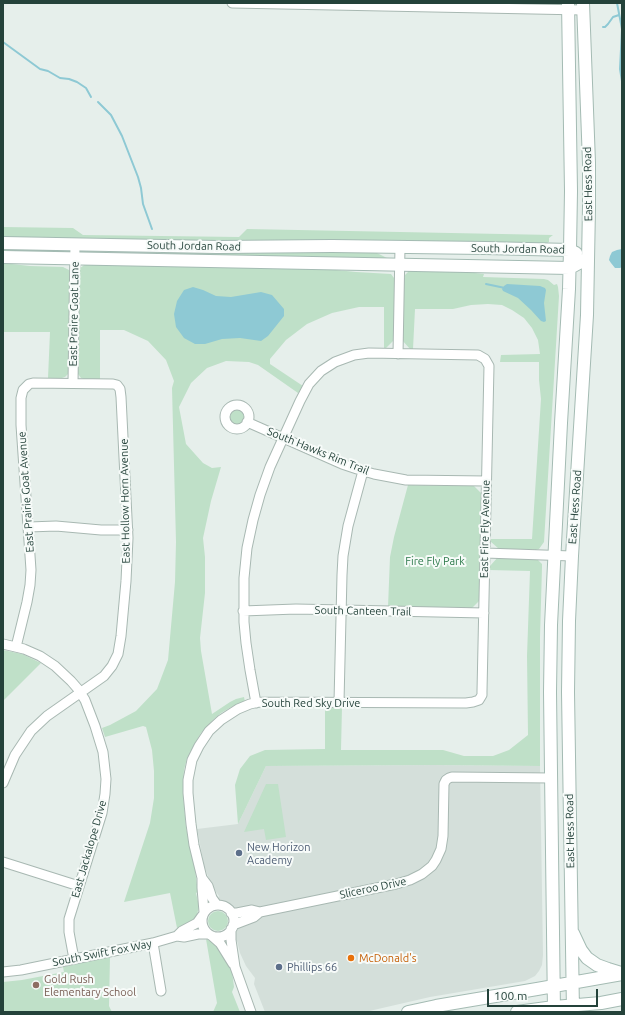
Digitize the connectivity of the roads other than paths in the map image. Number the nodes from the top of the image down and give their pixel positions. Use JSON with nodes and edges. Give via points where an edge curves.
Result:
{"nodes":[{"id":1,"x":232,"y":3,"type":"edge"},
{"id":2,"x":583,"y":6,"type":"edge"},
{"id":3,"x":568,"y":7,"type":"edge"},
{"id":4,"x":3,"y":243,"type":"edge"},
{"id":5,"x":75,"y":244,"type":"junction"},
{"id":6,"x":400,"y":247,"type":"junction"},
{"id":7,"x":570,"y":250,"type":"junction"},
{"id":8,"x":3,"y":257,"type":"edge"},
{"id":9,"x":75,"y":258,"type":"junction"},
{"id":10,"x":588,"y":258,"type":"junction"},
{"id":11,"x":400,"y":264,"type":"junction"},
{"id":12,"x":570,"y":268,"type":"junction"},
{"id":13,"x":398,"y":354,"type":"junction"},
{"id":14,"x":73,"y":383,"type":"junction"},
{"id":15,"x":247,"y":422,"type":"dead end"},
{"id":16,"x":284,"y":438,"type":"junction"},
{"id":17,"x":363,"y":472,"type":"junction"},
{"id":18,"x":486,"y":481,"type":"junction"},
{"id":19,"x":28,"y":527,"type":"junction"},
{"id":20,"x":128,"y":530,"type":"junction"},
{"id":21,"x":485,"y":553,"type":"junction"},
{"id":22,"x":554,"y":555,"type":"junction"},
{"id":23,"x":572,"y":556,"type":"junction"},
{"id":24,"x":341,"y":610,"type":"junction"},
{"id":25,"x":243,"y":611,"type":"junction"},
{"id":26,"x":484,"y":613,"type":"junction"},
{"id":27,"x":3,"y":644,"type":"edge"},
{"id":28,"x":16,"y":647,"type":"junction"},
{"id":29,"x":80,"y":692,"type":"junction"},
{"id":30,"x":339,"y":702,"type":"junction"},
{"id":31,"x":482,"y":702,"type":"joint"},
{"id":32,"x":256,"y":703,"type":"junction"},
{"id":33,"x":551,"y":778,"type":"junction"},
{"id":34,"x":3,"y":783,"type":"edge"},
{"id":35,"x":3,"y":862,"type":"edge"},
{"id":36,"x":202,"y":878,"type":"junction"},
{"id":37,"x":79,"y":886,"type":"junction"},
{"id":38,"x":217,"y":905,"type":"junction"},
{"id":39,"x":260,"y":912,"type":"junction"},
{"id":40,"x":231,"y":913,"type":"junction"},
{"id":41,"x":203,"y":914,"type":"junction"},
{"id":42,"x":232,"y":927,"type":"junction"},
{"id":43,"x":571,"y":930,"type":"junction"},
{"id":44,"x":210,"y":935,"type":"junction"},
{"id":45,"x":177,"y":936,"type":"junction"},
{"id":46,"x":153,"y":943,"type":"junction"},
{"id":47,"x":74,"y":959,"type":"junction"},
{"id":48,"x":235,"y":967,"type":"junction"},
{"id":49,"x":3,"y":972,"type":"edge"},
{"id":50,"x":622,"y":973,"type":"edge"},
{"id":51,"x":572,"y":983,"type":"junction"},
{"id":52,"x":554,"y":986,"type":"junction"},
{"id":53,"x":162,"y":991,"type":"dead end"},
{"id":54,"x":617,"y":1000,"type":"edge"},
{"id":55,"x":573,"y":1008,"type":"edge"},
{"id":56,"x":554,"y":1009,"type":"edge"},
{"id":57,"x":251,"y":1012,"type":"edge"},
{"id":58,"x":408,"y":1012,"type":"edge"},
{"id":59,"x":517,"y":1012,"type":"edge"},
{"id":60,"x":595,"y":1012,"type":"edge"}],
"edges":[{"from":1,"to":3,"type":"street"},
{"from":2,"to":3,"type":"street"},
{"from":2,"to":10,"type":"main road","name":"East Hess Road","via":[[590,207]]},
{"from":3,"to":7,"type":"main road","name":"East Hess Road"},
{"from":4,"to":5,"type":"main road","name":"South Jordan Road"},
{"from":5,"to":6,"type":"main road","name":"South Jordan Road"},
{"from":5,"to":9,"type":"street","name":"East Praire Goat Lane"},
{"from":6,"to":7,"type":"main road","name":"South Jordan Road"},
{"from":6,"to":11,"type":"street"},
{"from":7,"to":10,"type":"main road","name":"South Jordan Road"},
{"from":7,"to":12,"type":"main road","name":"East Hess Road"},
{"from":8,"to":9,"type":"main road","name":"South Jordan Road"},
{"from":9,"to":11,"type":"main road","name":"South Jordan Road"},
{"from":9,"to":14,"type":"street","name":"East Praire Goat Lane"},
{"from":10,"to":12,"type":"main road","name":"South Jordan Road"},
{"from":10,"to":23,"type":"main road","name":"East Hess Road","via":[[586,338]]},
{"from":11,"to":12,"type":"main road","name":"South Jordan Road"},
{"from":11,"to":13,"type":"street"},
{"from":12,"to":22,"type":"main road","name":"East Hess Road"},
{"from":13,"to":16,"type":"street","via":[[354,355],[326,367],[306,388]]},
{"from":13,"to":18,"type":"street","name":"East Fire Fly Avenue","via":[[488,356]]},
{"from":14,"to":19,"type":"street","name":"East Prairie Goat Avenue","via":[[22,384],[20,418]]},
{"from":14,"to":20,"type":"street","name":"East Hollow Horn Avenue","via":[[121,385]]},
{"from":15,"to":16,"type":"street","name":"South Hawks Rim Trail"},
{"from":16,"to":17,"type":"street","name":"South Hawks Rim Trail"},
{"from":16,"to":25,"type":"street","via":[[264,484],[252,525],[246,560]]},
{"from":17,"to":18,"type":"street","name":"South Hawks Rim Trail","via":[[406,480]]},
{"from":17,"to":24,"type":"street","via":[[346,537]]},
{"from":18,"to":21,"type":"street","name":"East Fire Fly Avenue"},
{"from":19,"to":20,"type":"street"},
{"from":19,"to":28,"type":"street","name":"East Prairie Goat Avenue","via":[[30,585]]},
{"from":20,"to":29,"type":"street","name":"East Hollow Horn Avenue","via":[[126,581],[118,654],[104,676]]},
{"from":21,"to":22,"type":"street"},
{"from":21,"to":26,"type":"street","name":"East Fire Fly Avenue"},
{"from":22,"to":23,"type":"street"},
{"from":22,"to":33,"type":"main road","name":"East Hess Road","via":[[550,625]]},
{"from":23,"to":43,"type":"main road","name":"East Hess Road","via":[[568,686]]},
{"from":24,"to":25,"type":"street","name":"South Canteen Trail"},
{"from":24,"to":26,"type":"street","name":"South Canteen Trail"},
{"from":24,"to":30,"type":"street"},
{"from":25,"to":32,"type":"street"},
{"from":26,"to":31,"type":"street","name":"East Fire Fly Avenue"},
{"from":27,"to":28,"type":"street","name":"East Jackalope Drive"},
{"from":28,"to":29,"type":"street","name":"East Jackalope Drive","via":[[50,662],[71,680]]},
{"from":29,"to":34,"type":"street","name":"East Hollow Horn Avenue","via":[[31,731],[14,755]]},
{"from":29,"to":37,"type":"street","name":"East Jackalope Drive","via":[[101,743],[106,779],[101,818]]},
{"from":30,"to":31,"type":"street","name":"South Red Sky Drive"},
{"from":30,"to":32,"type":"street","name":"South Red Sky Drive"},
{"from":32,"to":36,"type":"street","name":"South Red Sky Drive","via":[[233,711],[217,723],[202,740],[192,760],[188,780],[189,804],[194,845]]},
{"from":33,"to":39,"type":"street","name":"Sliceroo Drive","via":[[449,778],[444,784],[441,850],[432,866],[422,874],[400,883]]},
{"from":33,"to":52,"type":"main road","name":"East Hess Road"},
{"from":35,"to":37,"type":"street"},
{"from":36,"to":38,"type":"street","name":"South Red Sky Drive"},
{"from":36,"to":41,"type":"street","name":"South Red Sky Drive"},
{"from":37,"to":47,"type":"street","name":"East Jackalope Drive","via":[[69,922]]},
{"from":38,"to":40,"type":"street","via":[[225,907]]},
{"from":38,"to":41,"type":"street","via":[[208,908]]},
{"from":39,"to":40,"type":"street","name":"Sliceroo Drive","via":[[252,910]]},
{"from":39,"to":42,"type":"street","name":"Sliceroo Drive"},
{"from":40,"to":42,"type":"street","via":[[234,921]]},
{"from":41,"to":44,"type":"street","via":[[202,926]]},
{"from":41,"to":45,"type":"street","name":"South Swift Fox Way","via":[[197,923]]},
{"from":42,"to":44,"type":"street","via":[[228,933],[221,936]]},
{"from":42,"to":48,"type":"street","via":[[231,945]]},
{"from":43,"to":50,"type":"main road","via":[[587,958]]},
{"from":43,"to":51,"type":"main road","name":"East Hess Road"},
{"from":44,"to":45,"type":"street","name":"South Swift Fox Way"},
{"from":44,"to":48,"type":"street","via":[[220,943]]},
{"from":45,"to":46,"type":"street","name":"South Swift Fox Way"},
{"from":46,"to":47,"type":"street","name":"South Swift Fox Way"},
{"from":46,"to":53,"type":"street"},
{"from":47,"to":49,"type":"street","name":"South Swift Fox Way"},
{"from":48,"to":57,"type":"street"},
{"from":50,"to":51,"type":"main road"},
{"from":51,"to":52,"type":"main road"},
{"from":51,"to":55,"type":"main road","name":"East Hess Road"},
{"from":52,"to":56,"type":"main road","name":"East Hess Road"},
{"from":52,"to":58,"type":"main road"},
{"from":54,"to":55,"type":"main road"},
{"from":54,"to":60,"type":"main road"},
{"from":55,"to":56,"type":"main road"},
{"from":56,"to":59,"type":"main road"}]}
